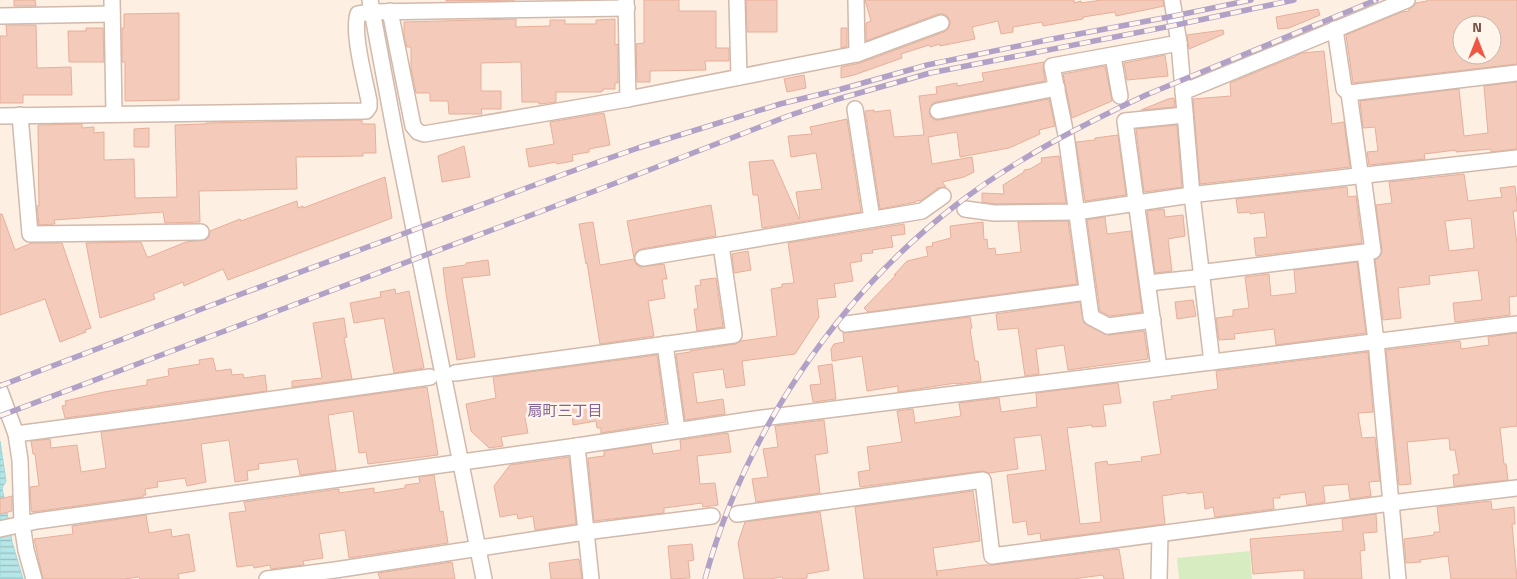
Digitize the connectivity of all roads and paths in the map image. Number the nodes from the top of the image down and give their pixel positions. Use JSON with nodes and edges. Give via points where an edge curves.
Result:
{"nodes":[{"id":1,"x":737,"y":0,"type":"edge"},
{"id":2,"x":856,"y":0,"type":"edge"},
{"id":3,"x":1172,"y":0,"type":"edge"},
{"id":4,"x":1407,"y":0,"type":"edge"},
{"id":5,"x":626,"y":4,"type":"edge"},
{"id":6,"x":371,"y":6,"type":"edge"},
{"id":7,"x":112,"y":7,"type":"edge"},
{"id":8,"x":390,"y":11,"type":"junction"},
{"id":9,"x":0,"y":16,"type":"edge"},
{"id":10,"x":941,"y":23,"type":"dead end"},
{"id":11,"x":1335,"y":29,"type":"junction"},
{"id":12,"x":1179,"y":43,"type":"junction"},
{"id":13,"x":857,"y":54,"type":"junction"},
{"id":14,"x":1113,"y":56,"type":"junction"},
{"id":15,"x":1517,"y":73,"type":"edge"},
{"id":16,"x":739,"y":78,"type":"junction"},
{"id":17,"x":1056,"y":88,"type":"junction"},
{"id":18,"x":1183,"y":92,"type":"junction"},
{"id":19,"x":1349,"y":93,"type":"junction"},
{"id":20,"x":1120,"y":96,"type":"dead end"},
{"id":21,"x":628,"y":99,"type":"junction"},
{"id":22,"x":855,"y":109,"type":"dead end"},
{"id":23,"x":938,"y":112,"type":"dead end"},
{"id":24,"x":114,"y":114,"type":"junction"},
{"id":25,"x":1185,"y":115,"type":"junction"},
{"id":26,"x":0,"y":116,"type":"edge"},
{"id":27,"x":20,"y":116,"type":"junction"},
{"id":28,"x":1517,"y":158,"type":"edge"},
{"id":29,"x":1364,"y":176,"type":"junction"},
{"id":30,"x":1192,"y":195,"type":"junction"},
{"id":31,"x":944,"y":196,"type":"dead end"},
{"id":32,"x":1137,"y":203,"type":"junction"},
{"id":33,"x":965,"y":209,"type":"dead end"},
{"id":34,"x":1076,"y":212,"type":"junction"},
{"id":35,"x":872,"y":219,"type":"junction"},
{"id":36,"x":201,"y":232,"type":"dead end"},
{"id":37,"x":721,"y":245,"type":"junction"},
{"id":38,"x":1365,"y":252,"type":"junction"},
{"id":39,"x":643,"y":258,"type":"dead end"},
{"id":40,"x":1201,"y":274,"type":"junction"},
{"id":41,"x":1148,"y":283,"type":"junction"},
{"id":42,"x":1087,"y":292,"type":"junction"},
{"id":43,"x":1153,"y":320,"type":"junction"},
{"id":44,"x":846,"y":324,"type":"dead end"},
{"id":45,"x":1517,"y":324,"type":"edge"},
{"id":46,"x":1376,"y":341,"type":"junction"},
{"id":47,"x":665,"y":344,"type":"junction"},
{"id":48,"x":1212,"y":362,"type":"junction"},
{"id":49,"x":1159,"y":368,"type":"junction"},
{"id":50,"x":455,"y":373,"type":"dead end"},
{"id":51,"x":430,"y":376,"type":"dead end"},
{"id":52,"x":0,"y":390,"type":"edge"},
{"id":53,"x":676,"y":430,"type":"junction"},
{"id":54,"x":16,"y":434,"type":"junction"},
{"id":55,"x":577,"y":446,"type":"junction"},
{"id":56,"x":460,"y":462,"type":"junction"},
{"id":57,"x":1517,"y":488,"type":"edge"},
{"id":58,"x":1391,"y":503,"type":"junction"},
{"id":59,"x":737,"y":514,"type":"dead end"},
{"id":60,"x":712,"y":516,"type":"dead end"},
{"id":61,"x":11,"y":526,"type":"edge"},
{"id":62,"x":586,"y":532,"type":"junction"},
{"id":63,"x":1160,"y":534,"type":"junction"},
{"id":64,"x":478,"y":547,"type":"junction"},
{"id":65,"x":34,"y":579,"type":"edge"},
{"id":66,"x":267,"y":579,"type":"edge"},
{"id":67,"x":484,"y":579,"type":"edge"},
{"id":68,"x":591,"y":579,"type":"edge"},
{"id":69,"x":1159,"y":579,"type":"edge"},
{"id":70,"x":1398,"y":579,"type":"edge"}],
"edges":[{"from":1,"to":16,"type":"street"},
{"from":2,"to":13,"type":"street"},
{"from":3,"to":12,"type":"street"},
{"from":4,"to":11,"type":"street"},
{"from":5,"to":8,"type":"street"},
{"from":5,"to":21,"type":"street"},
{"from":6,"to":8,"type":"street"},
{"from":6,"to":24,"type":"street","via":[[358,14],[356,20],[369,101],[366,111]]},
{"from":6,"to":56,"type":"street"},
{"from":7,"to":9,"type":"street"},
{"from":7,"to":24,"type":"street"},
{"from":8,"to":21,"type":"street","via":[[413,126],[418,132],[424,134]]},
{"from":10,"to":13,"type":"street"},
{"from":11,"to":18,"type":"street"},
{"from":11,"to":19,"type":"street","via":[[1344,89]]},
{"from":12,"to":14,"type":"street"},
{"from":12,"to":18,"type":"street"},
{"from":13,"to":16,"type":"street"},
{"from":14,"to":17,"type":"street","via":[[1052,66]]},
{"from":14,"to":20,"type":"street"},
{"from":15,"to":19,"type":"street"},
{"from":16,"to":21,"type":"street"},
{"from":17,"to":23,"type":"street"},
{"from":17,"to":34,"type":"street"},
{"from":18,"to":25,"type":"street"},
{"from":19,"to":29,"type":"street","via":[[1360,172]]},
{"from":22,"to":35,"type":"street"},
{"from":24,"to":27,"type":"street"},
{"from":25,"to":30,"type":"street"},
{"from":25,"to":32,"type":"street","via":[[1125,121]]},
{"from":26,"to":27,"type":"street"},
{"from":27,"to":36,"type":"street","via":[[30,234]]},
{"from":28,"to":29,"type":"street"},
{"from":29,"to":30,"type":"street"},
{"from":29,"to":38,"type":"street","via":[[1372,251]]},
{"from":30,"to":32,"type":"street"},
{"from":30,"to":40,"type":"street"},
{"from":31,"to":35,"type":"street","via":[[922,211]]},
{"from":32,"to":34,"type":"street"},
{"from":32,"to":41,"type":"street"},
{"from":33,"to":34,"type":"street","via":[[994,214]]},
{"from":34,"to":42,"type":"street"},
{"from":35,"to":37,"type":"street"},
{"from":37,"to":39,"type":"street"},
{"from":37,"to":47,"type":"street","via":[[734,335]]},
{"from":38,"to":40,"type":"street"},
{"from":38,"to":46,"type":"street"},
{"from":40,"to":41,"type":"street","via":[[1195,278]]},
{"from":40,"to":48,"type":"street"},
{"from":41,"to":43,"type":"street"},
{"from":42,"to":43,"type":"street","via":[[1091,317],[1108,326]]},
{"from":42,"to":44,"type":"street"},
{"from":43,"to":49,"type":"street"},
{"from":45,"to":46,"type":"street"},
{"from":46,"to":48,"type":"street"},
{"from":46,"to":58,"type":"street"},
{"from":47,"to":50,"type":"street"},
{"from":47,"to":53,"type":"street"},
{"from":48,"to":49,"type":"street"},
{"from":49,"to":53,"type":"street"},
{"from":51,"to":54,"type":"street"},
{"from":52,"to":54,"type":"street"},
{"from":53,"to":55,"type":"street"},
{"from":54,"to":61,"type":"street","via":[[20,460]]},
{"from":55,"to":56,"type":"street"},
{"from":55,"to":62,"type":"street"},
{"from":56,"to":61,"type":"street"},
{"from":56,"to":64,"type":"street"},
{"from":57,"to":58,"type":"street"},
{"from":58,"to":63,"type":"street"},
{"from":58,"to":70,"type":"street"},
{"from":59,"to":63,"type":"street","via":[[984,480],[992,556]]},
{"from":60,"to":62,"type":"street"},
{"from":61,"to":65,"type":"street","via":[[26,550]]},
{"from":62,"to":64,"type":"street"},
{"from":62,"to":68,"type":"street"},
{"from":63,"to":69,"type":"street"},
{"from":64,"to":66,"type":"street"},
{"from":64,"to":67,"type":"street"}]}
